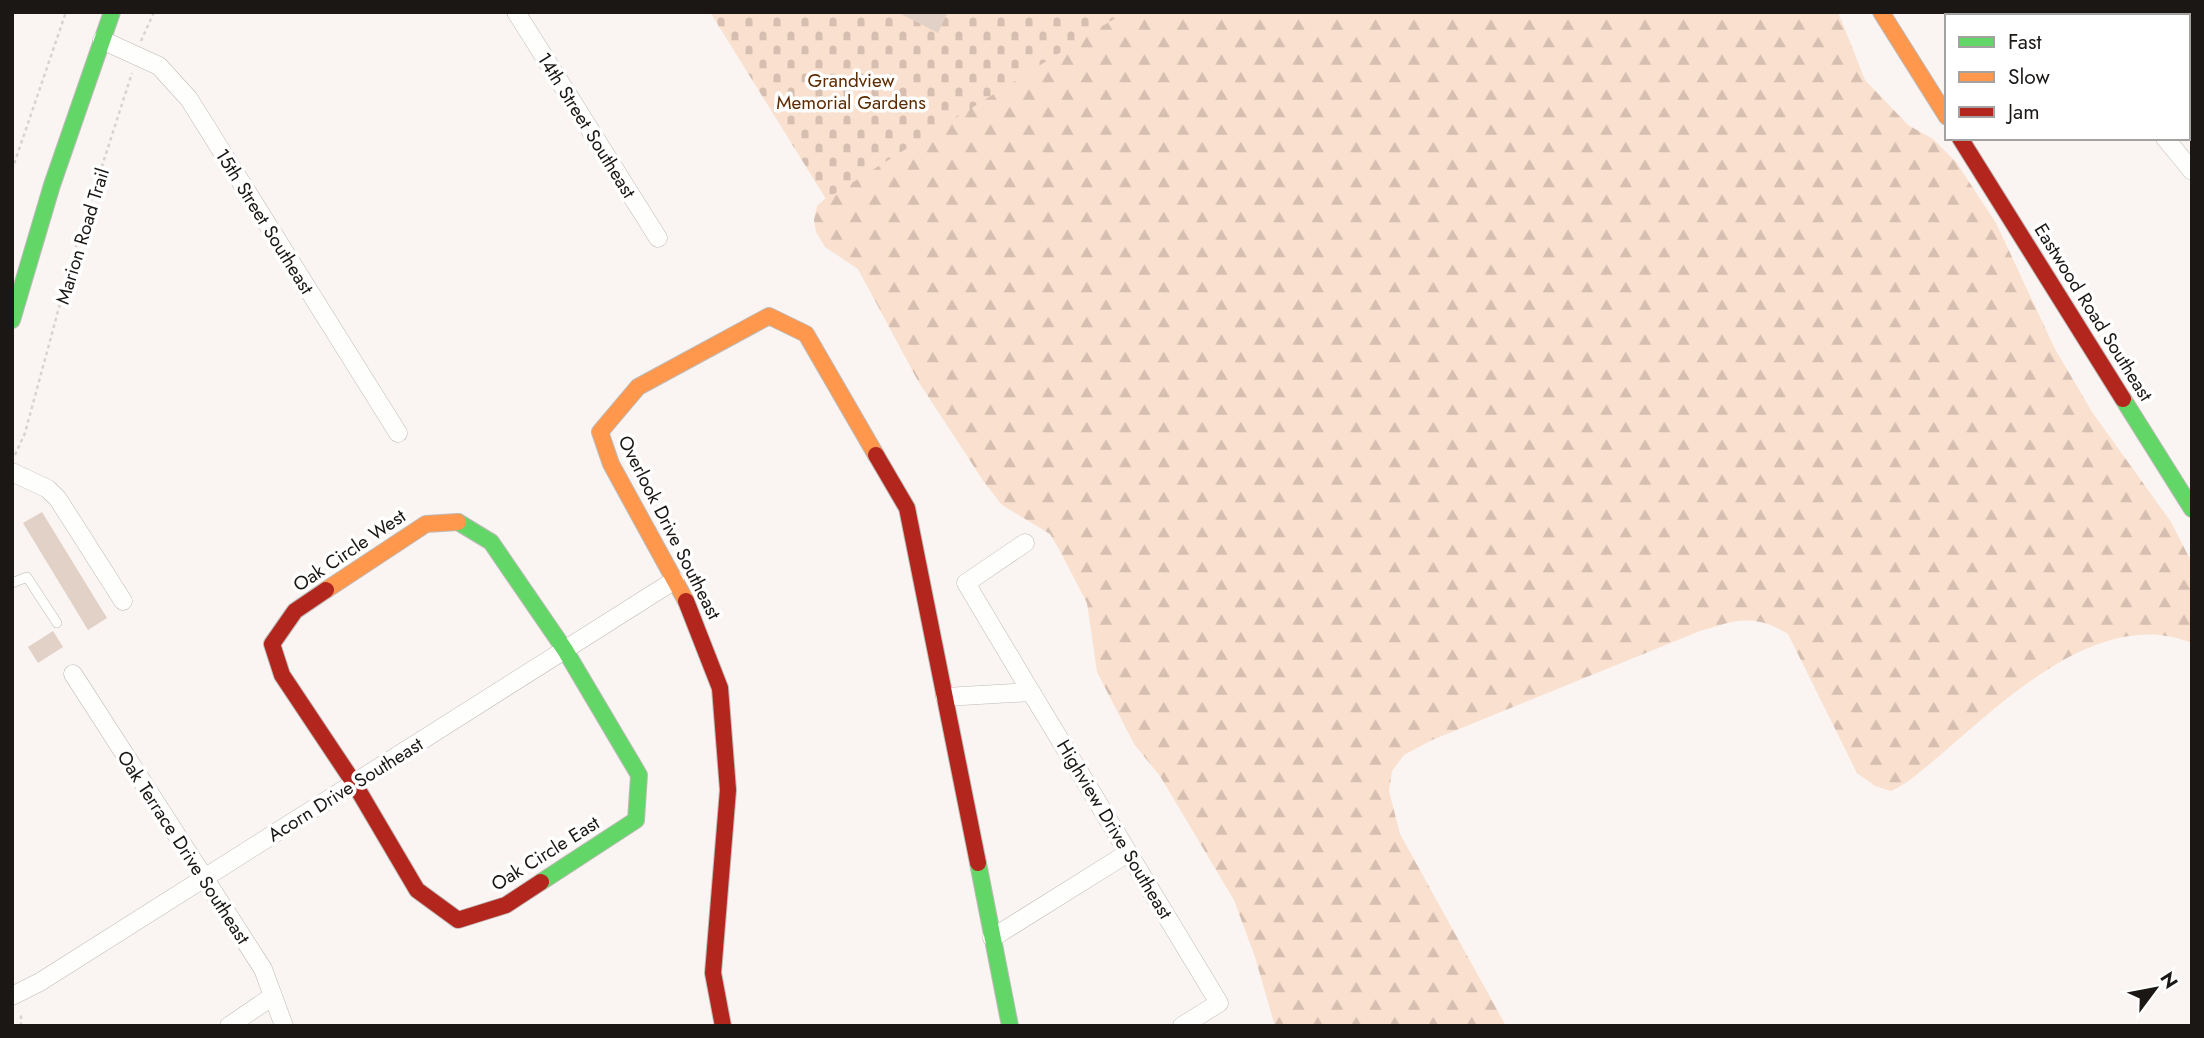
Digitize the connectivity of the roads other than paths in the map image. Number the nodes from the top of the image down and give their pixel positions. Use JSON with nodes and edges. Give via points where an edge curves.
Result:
{"nodes":[{"id":1,"x":112,"y":12,"type":"edge"},
{"id":2,"x":516,"y":12,"type":"edge"},
{"id":3,"x":1881,"y":12,"type":"edge"},
{"id":4,"x":102,"y":40,"type":"junction"},
{"id":5,"x":1945,"y":114,"type":"edge"},
{"id":6,"x":1961,"y":140,"type":"edge"},
{"id":7,"x":2167,"y":140,"type":"edge"},
{"id":8,"x":2192,"y":171,"type":"edge"},
{"id":9,"x":658,"y":238,"type":"dead end"},
{"id":10,"x":12,"y":320,"type":"edge"},
{"id":11,"x":398,"y":433,"type":"dead end"},
{"id":12,"x":12,"y":472,"type":"edge"},
{"id":13,"x":2192,"y":509,"type":"edge"},
{"id":14,"x":1025,"y":543,"type":"dead end"},
{"id":15,"x":675,"y":580,"type":"junction"},
{"id":16,"x":12,"y":583,"type":"edge"},
{"id":17,"x":123,"y":601,"type":"dead end"},
{"id":18,"x":57,"y":623,"type":"dead end"},
{"id":19,"x":565,"y":650,"type":"junction"},
{"id":20,"x":73,"y":674,"type":"dead end"},
{"id":21,"x":1031,"y":692,"type":"junction"},
{"id":22,"x":945,"y":697,"type":"junction"},
{"id":23,"x":354,"y":783,"type":"junction"},
{"id":24,"x":1128,"y":853,"type":"junction"},
{"id":25,"x":204,"y":878,"type":"junction"},
{"id":26,"x":992,"y":938,"type":"junction"},
{"id":27,"x":12,"y":996,"type":"edge"},
{"id":28,"x":273,"y":996,"type":"junction"},
{"id":29,"x":229,"y":1026,"type":"edge"},
{"id":30,"x":284,"y":1026,"type":"edge"},
{"id":31,"x":723,"y":1026,"type":"edge"},
{"id":32,"x":1010,"y":1026,"type":"edge"},
{"id":33,"x":1182,"y":1026,"type":"edge"}],
"edges":[{"from":1,"to":4,"type":"street"},
{"from":2,"to":9,"type":"street","name":"14th Street Southeast"},
{"from":3,"to":5,"type":"street"},
{"from":4,"to":10,"type":"street"},
{"from":4,"to":11,"type":"street","name":"15th Street Southeast","via":[[168,74],[189,99]]},
{"from":6,"to":13,"type":"street","name":"Eastwood Road Southeast"},
{"from":7,"to":8,"type":"street"},
{"from":12,"to":17,"type":"street","via":[[48,489],[58,499]]},
{"from":14,"to":21,"type":"street","name":"Highview Drive Southeast","via":[[966,583]]},
{"from":15,"to":19,"type":"street","name":"Acorn Drive Southeast"},
{"from":15,"to":22,"type":"street","name":"Overlook Drive Southeast","via":[[611,464],[600,432],[638,387],[769,316],[806,334],[907,508]]},
{"from":15,"to":31,"type":"street","name":"Overlook Drive Southeast","via":[[694,615],[720,688],[729,790],[713,973]]},
{"from":16,"to":18,"type":"lane","via":[[27,577]]},
{"from":19,"to":23,"type":"street","name":"Acorn Drive Southeast"},
{"from":19,"to":23,"type":"street","name":"Oak Circle West","via":[[491,542],[458,522],[426,524],[295,611],[272,644],[282,674]]},
{"from":19,"to":23,"type":"street","name":"Oak Circle East","via":[[639,775],[636,820],[506,905],[458,920],[417,890]]},
{"from":20,"to":25,"type":"street","name":"Oak Terrace Drive Southeast"},
{"from":21,"to":22,"type":"street"},
{"from":21,"to":24,"type":"street","name":"Highview Drive Southeast"},
{"from":22,"to":26,"type":"street","name":"Overlook Drive Southeast"},
{"from":23,"to":25,"type":"street","name":"Acorn Drive Southeast"},
{"from":24,"to":26,"type":"street"},
{"from":24,"to":33,"type":"street","name":"Highview Drive Southeast","via":[[1219,1003]]},
{"from":25,"to":27,"type":"street","name":"Acorn Drive Southeast"},
{"from":25,"to":28,"type":"street","name":"Oak Terrace Drive Southeast","via":[[262,969]]},
{"from":26,"to":32,"type":"street","name":"Overlook Drive Southeast"},
{"from":28,"to":29,"type":"street"},
{"from":28,"to":30,"type":"street","name":"Oak Terrace Drive Southeast"}]}
